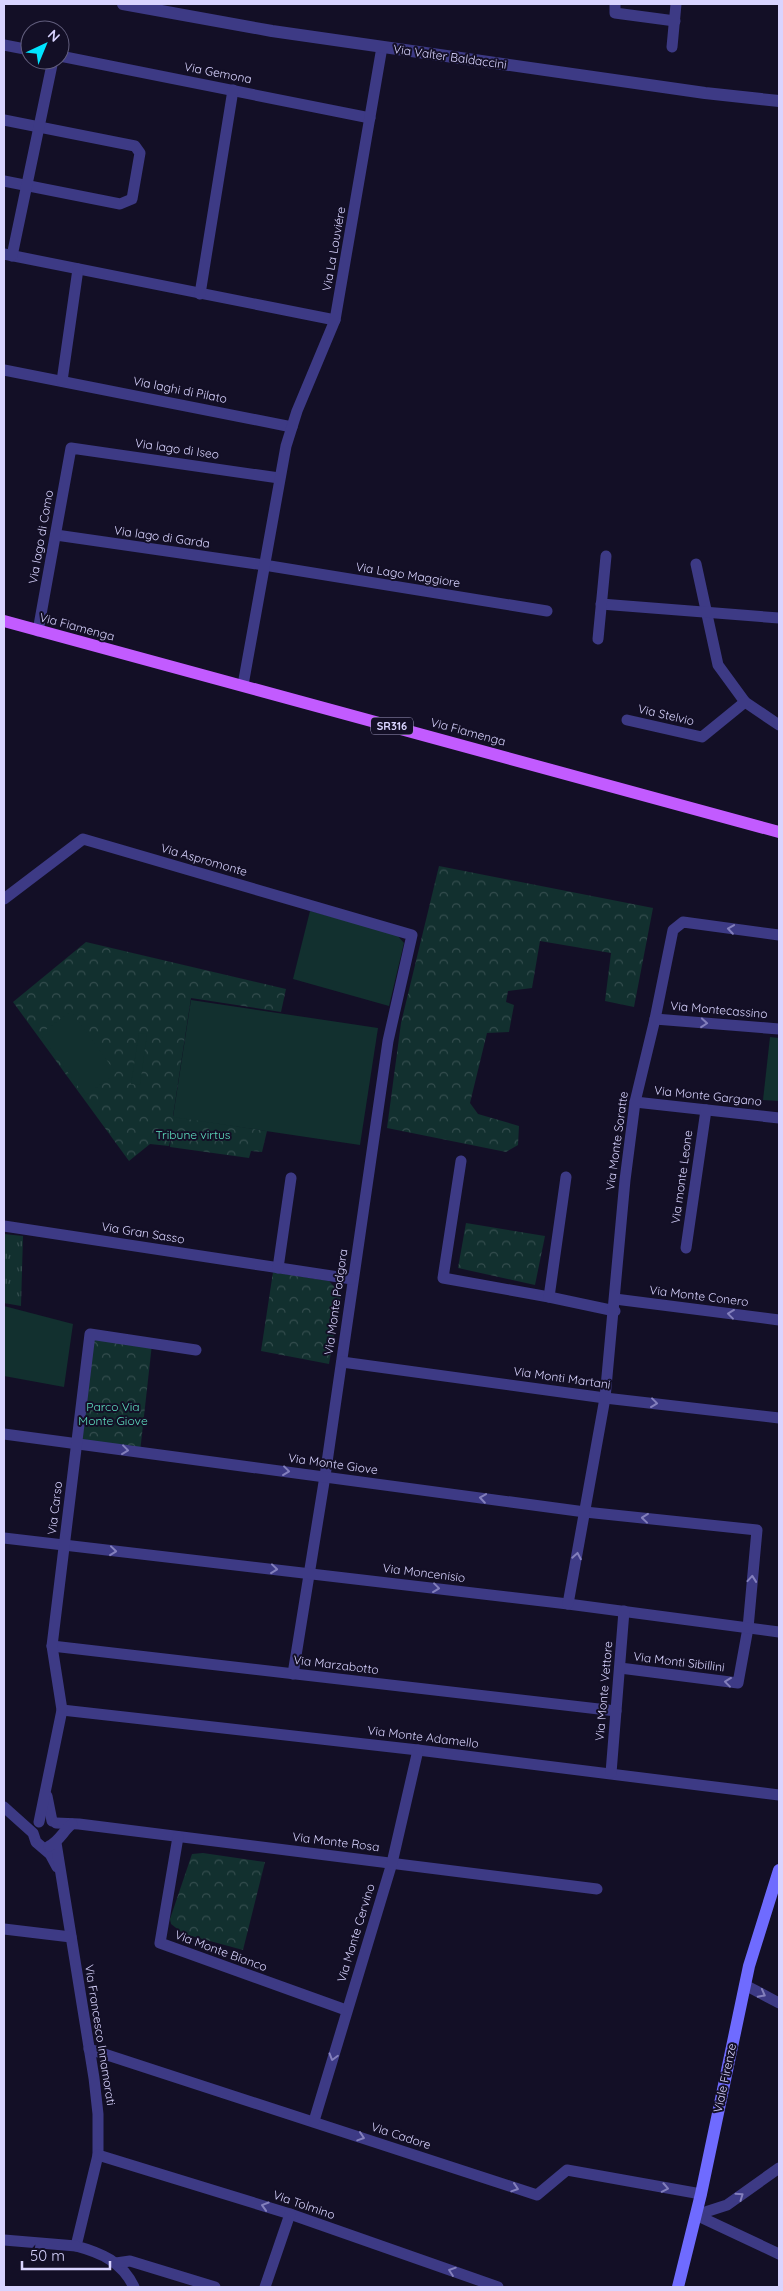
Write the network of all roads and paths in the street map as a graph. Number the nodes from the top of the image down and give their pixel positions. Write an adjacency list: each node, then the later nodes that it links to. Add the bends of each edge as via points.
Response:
1 (123, 4): 6 (street, Via Valter Baldaccini)
2 (615, 4): 4 (street, via 614,13)
3 (676, 4): 4 (street)
4 (675, 21): 7 (street)
5 (4, 45): 8 (street)
6 (382, 47): 12 (street, Via Valter Baldaccini); 13 (street, Via La Louviére)
7 (672, 47)
8 (20, 48)
9 (70, 58): 11 (street, Via Gemona)
10 (51, 70): 15 (street)
11 (232, 90): 13 (street, Via Gemona); 20 (street)
12 (779, 102)
13 (370, 118): 21 (street, Via La Louviére)
14 (4, 120): 15 (street)
15 (39, 127): 17 (street); 17 (street, via 135,146 140,153 132,198 120,204)
16 (4, 181): 17 (street)
17 (26, 186): 18 (street)
18 (8, 255): 19 (street)
19 (78, 270): 20 (street); 23 (street)
20 (200, 294): 21 (street)
21 (335, 320): 24 (street)
22 (4, 370): 23 (street, Via laghi di Pilato)
23 (62, 381): 24 (street, Via laghi di Pilato)
24 (292, 427): 26 (street)
25 (72, 448): 26 (street, Via lago di Iseo); 27 (street, Via lago di Como)
26 (279, 478): 30 (street)
27 (56, 535): 30 (street, Via lago di Garda); 36 (street, Via lago di Como)
28 (606, 556): 31 (street)
29 (696, 564): 33 (street)
30 (264, 565): 32 (street, Via Lago Maggiore); 38 (street)
31 (601, 604): 33 (street); 37 (street)
32 (547, 611)
33 (705, 613): 34 (street); 39 (street, via 718,665)
34 (779, 618)
35 (4, 621): 36 (main road, Via Fiamenga / SR316)
36 (38, 631): 38 (main road, Via Fiamenga / SR316)
37 (598, 639)
38 (243, 685): 42 (main road, Via Fiamenga / SR316)
39 (745, 702): 40 (street, Via Stelvio, via 702,738); 41 (street)
40 (627, 720)
41 (779, 725)
42 (779, 832)
43 (4, 899): 44 (street, Via Aspromonte, via 83,839)
44 (412, 935): 57 (street, Via Monte Podgora, via 388,1041)
45 (779, 936): 46 (street, Via Monte Soratte, one-way to 46, via 683,922 673,930)
46 (656, 1019): 47 (street, Via Montecassino, one-way to 47); 48 (street, Via Monte Soratte)
47 (779, 1029)
48 (635, 1102): 49 (street, Via Monte Gargano); 59 (street, Via Monte Soratte)
49 (706, 1110): 50 (street, Via Monte Gargano); 55 (street, Via monte Leone)
50 (779, 1118)
51 (461, 1161): 58 (street, via 443,1278)
52 (566, 1177): 58 (street)
53 (291, 1178): 56 (street)
54 (4, 1226): 56 (street, Via Gran Sasso)
55 (686, 1248)
56 (278, 1268): 57 (street, Via Gran Sasso)
57 (352, 1279): 63 (street, Via Monte Podgora)
58 (549, 1296): 60 (street)
59 (615, 1299): 60 (street, Via Monte Soratte); 61 (street, Via Monte Conero, one-way to 59)
60 (615, 1311): 64 (street, Via Monte Soratte)
61 (779, 1320)
62 (196, 1350): 67 (street, Via Carso, via 90,1334)
63 (342, 1362): 64 (street, Via Monti Martani); 68 (street, Via Monte Podgora)
64 (605, 1398): 65 (street, Via Monti Martani, one-way to 65); 69 (street)
65 (779, 1418)
66 (4, 1434): 67 (street, Via Monte Giove)
67 (77, 1444): 68 (street, Via Monte Giove, one-way to 68); 71 (street, Via Carso)
68 (326, 1476): 69 (street, Via Monte Giove, one-way to 68); 72 (street, Via Monte Podgora)
69 (585, 1512): 73 (street, one-way to 69); 75 (street, Via Monte Giove, one-way to 69, via 757,1530)
70 (4, 1538): 71 (street, Via Moncenisio)
71 (64, 1546): 72 (street, Via Moncenisio, one-way to 72); 77 (street, Via Carso)
72 (310, 1573): 73 (street, Via Moncenisio, one-way to 73); 79 (street, Via Monte Podgora)
73 (568, 1604): 74 (street, Via Moncenisio)
74 (624, 1612): 75 (street, Via Moncenisio); 78 (street, Via Monte Vettore)
75 (748, 1628): 76 (street, Via Moncenisio); 78 (street, Via Monti Sibillini, one-way to 78, via 738,1683)
76 (779, 1632)
77 (52, 1646): 79 (street, Via Marzabotto); 80 (street, Via Carso)
78 (620, 1668): 81 (street, Via Monte Vettore)
79 (293, 1674): 81 (street, Via Marzabotto)
80 (62, 1710): 82 (street, Via Monte Adamello); 84 (street, Via Carso)
81 (616, 1711): 83 (street, Via Monte Vettore)
82 (418, 1750): 83 (street, Via Monte Adamello); 94 (street, Via Monte Cervino)
83 (611, 1773): 85 (street, Via Monte Adamello)
84 (46, 1791): 87 (street, Via Carso); 88 (street, Via Carso)
85 (779, 1795)
86 (4, 1807): 90 (street, Via Francesco Innamorati)
87 (39, 1822): 88 (street); 90 (street)
88 (54, 1822): 89 (street, Via Monte Rosa); 92 (street, Via Francesco Innamorati)
89 (72, 1824): 91 (street, Via Monte Rosa); 92 (street)
90 (33, 1833): 93 (street, Via Francesco Innamorati, via 36,1842)
91 (178, 1837): 94 (street, Via Monte Rosa); 102 (street, Via Monte Bianco, via 160,1943)
92 (58, 1839): 93 (street); 96 (street, Via Francesco Innamorati)
93 (43, 1846): 96 (street, Via Francesco Innamorati)
94 (392, 1863): 97 (street, Via Monte Rosa); 102 (street, Via Monte Cervino)
95 (779, 1870): 100 (main road, Viale Firenze)
96 (60, 1873): 99 (street, Via Francesco Innamorati)
97 (597, 1889)
98 (4, 1929): 99 (street)
99 (71, 1937): 103 (street, Via Francesco Innamorati)
100 (745, 1984): 101 (street, one-way to 101); 107 (main road, Viale Firenze)
101 (779, 2003)
102 (346, 2010): 104 (street, Via Monte Cervino, one-way to 104)
103 (90, 2049): 104 (street, Via Cadore); 105 (street, Via Francesco Innamorati, via 98,2114)
104 (314, 2121): 107 (street, Via Cadore, one-way to 107, via 537,2195 567,2170)
105 (98, 2155): 108 (street, Via Tolmino, one-way to 105); 111 (street, Via Francesco Innamorati)
106 (779, 2168): 109 (street, one-way to 106, via 727,2205)
107 (701, 2194): 109 (main road, Viale Firenze)
108 (290, 2214): 116 (street); 117 (street, Via Tolmino, one-way to 108)
109 (696, 2215): 112 (street); 118 (main road, Viale Firenze)
110 (4, 2240): 111 (street)
111 (76, 2246): 113 (street, via 98,2252)
112 (779, 2254)
113 (116, 2263): 114 (street); 115 (street, via 130,2261)
114 (134, 2287)
115 (215, 2287)
116 (265, 2287)
117 (498, 2287)
118 (678, 2287)

